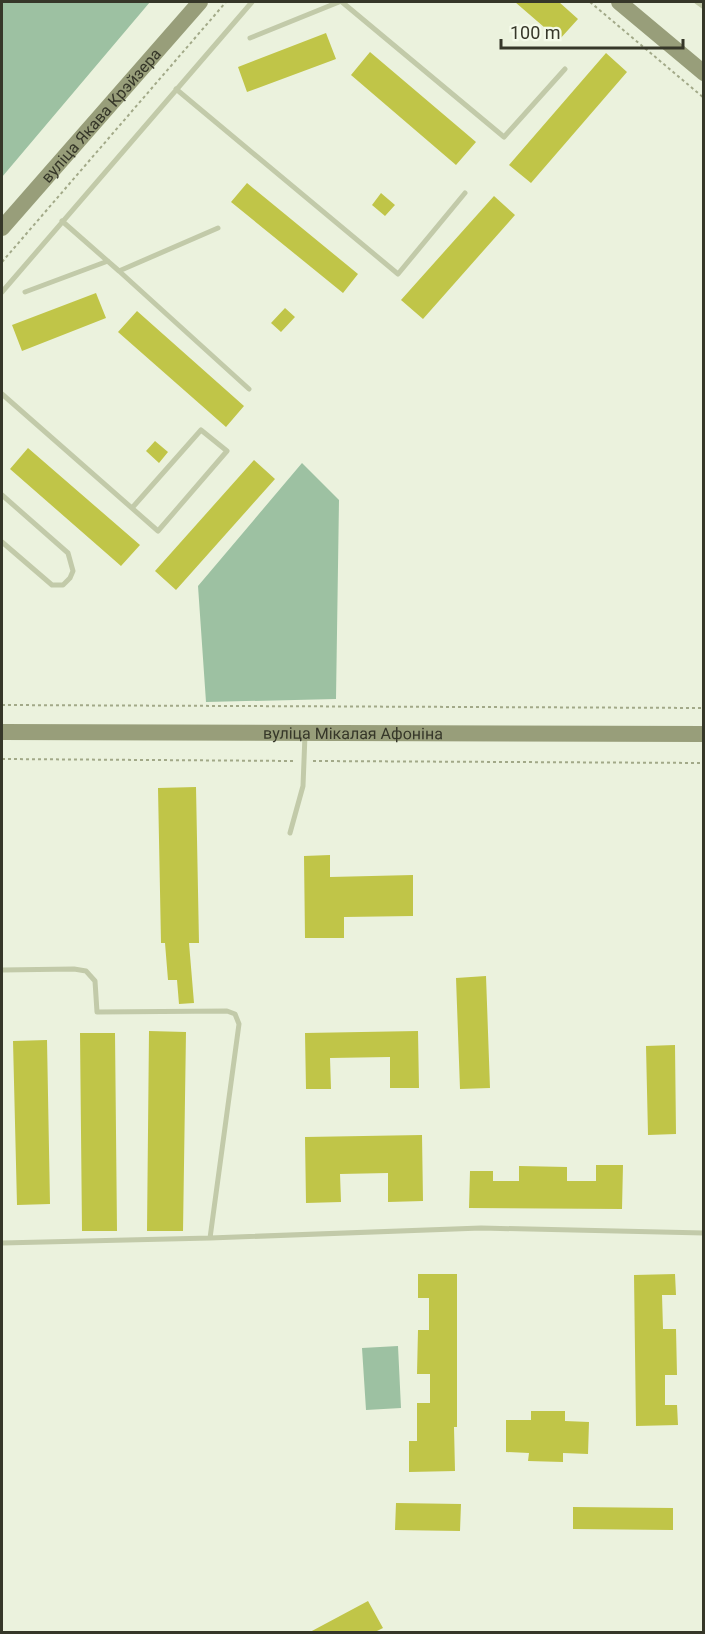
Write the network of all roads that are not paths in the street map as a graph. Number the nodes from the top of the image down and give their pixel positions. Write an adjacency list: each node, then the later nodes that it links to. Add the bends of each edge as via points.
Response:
1 (200, 2): 13 (street, вуліца Якава Крэйзера)
2 (252, 2): 10 (lane)
3 (340, 2): 7 (lane); 8 (lane, via 504,137)
4 (620, 2): 9 (street)
5 (697, 2): 6 (lane)
6 (704, 7)
7 (250, 38)
8 (565, 69)
9 (704, 73)
10 (176, 89): 11 (lane, via 398,274); 12 (lane)
11 (465, 193)
12 (62, 221): 15 (lane); 17 (lane)
13 (2, 228)
14 (218, 228): 16 (lane)
15 (108, 261): 16 (lane); 18 (lane)
16 (119, 270): 19 (lane)
17 (2, 292)
18 (25, 292)
19 (249, 388)
20 (2, 394): 21 (lane)
21 (9, 400): 22 (lane); 24 (lane)
22 (2, 402)
23 (3, 499): 25 (lane, via 68,553 73,571 70,578 63,585 52,585)
24 (132, 508): 24 (lane, via 158,531 227,451 201,430)
25 (2, 542)
26 (2, 732): 27 (street, вуліца Мікалая Афоніна)
27 (305, 732): 28 (street, вуліца Мікалая Афоніна); 29 (lane, via 303,786)
28 (704, 734)
29 (290, 833)
30 (2, 970): 32 (lane, via 86,971 95,981 97,1012 235,1014 239,1024)
31 (704, 1233): 32 (lane, via 481,1228)
32 (210, 1238): 33 (lane)
33 (2, 1243)

